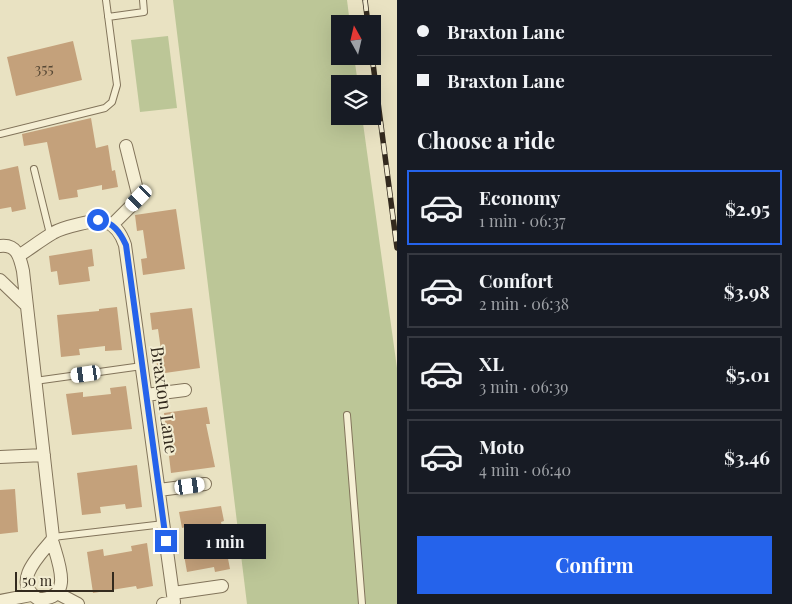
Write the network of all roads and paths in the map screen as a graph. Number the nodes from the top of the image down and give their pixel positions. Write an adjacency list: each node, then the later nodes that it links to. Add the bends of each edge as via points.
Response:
1 (106, 0): 3 (lane)
2 (143, 0): 3 (lane, via 144,12)
3 (108, 16): 4 (lane, via 118,85 112,102 105,108)
4 (0, 134)
5 (126, 146): 7 (street, via 139,198)
6 (34, 169): 8 (lane)
7 (112, 225): 8 (street, via 98,220); 13 (street, Braxton Lane, via 126,245)
8 (50, 234): 10 (street)
9 (0, 246): 10 (street, via 14,249)
10 (20, 255): 12 (street)
11 (0, 280): 12 (street)
12 (26, 305): 14 (street)
13 (142, 366): 14 (lane); 16 (street, Braxton Lane)
14 (35, 381): 18 (street)
15 (185, 390): 16 (street)
16 (146, 395): 21 (street, Braxton Lane)
17 (347, 415): 30 (lane)
18 (44, 455): 19 (street); 23 (street)
19 (0, 457)
20 (205, 484): 21 (street)
21 (159, 490): 22 (street, Braxton Lane)
22 (164, 524): 23 (lane); 28 (street, Braxton Lane)
23 (53, 538): 25 (street, via 61,580); 26 (street, via 28,572 26,580)
24 (222, 586): 28 (street)
25 (58, 592): 26 (street, via 45,599); 29 (street)
26 (31, 595): 27 (street)
27 (0, 601)
28 (171, 601)
29 (78, 604)
30 (362, 604)

